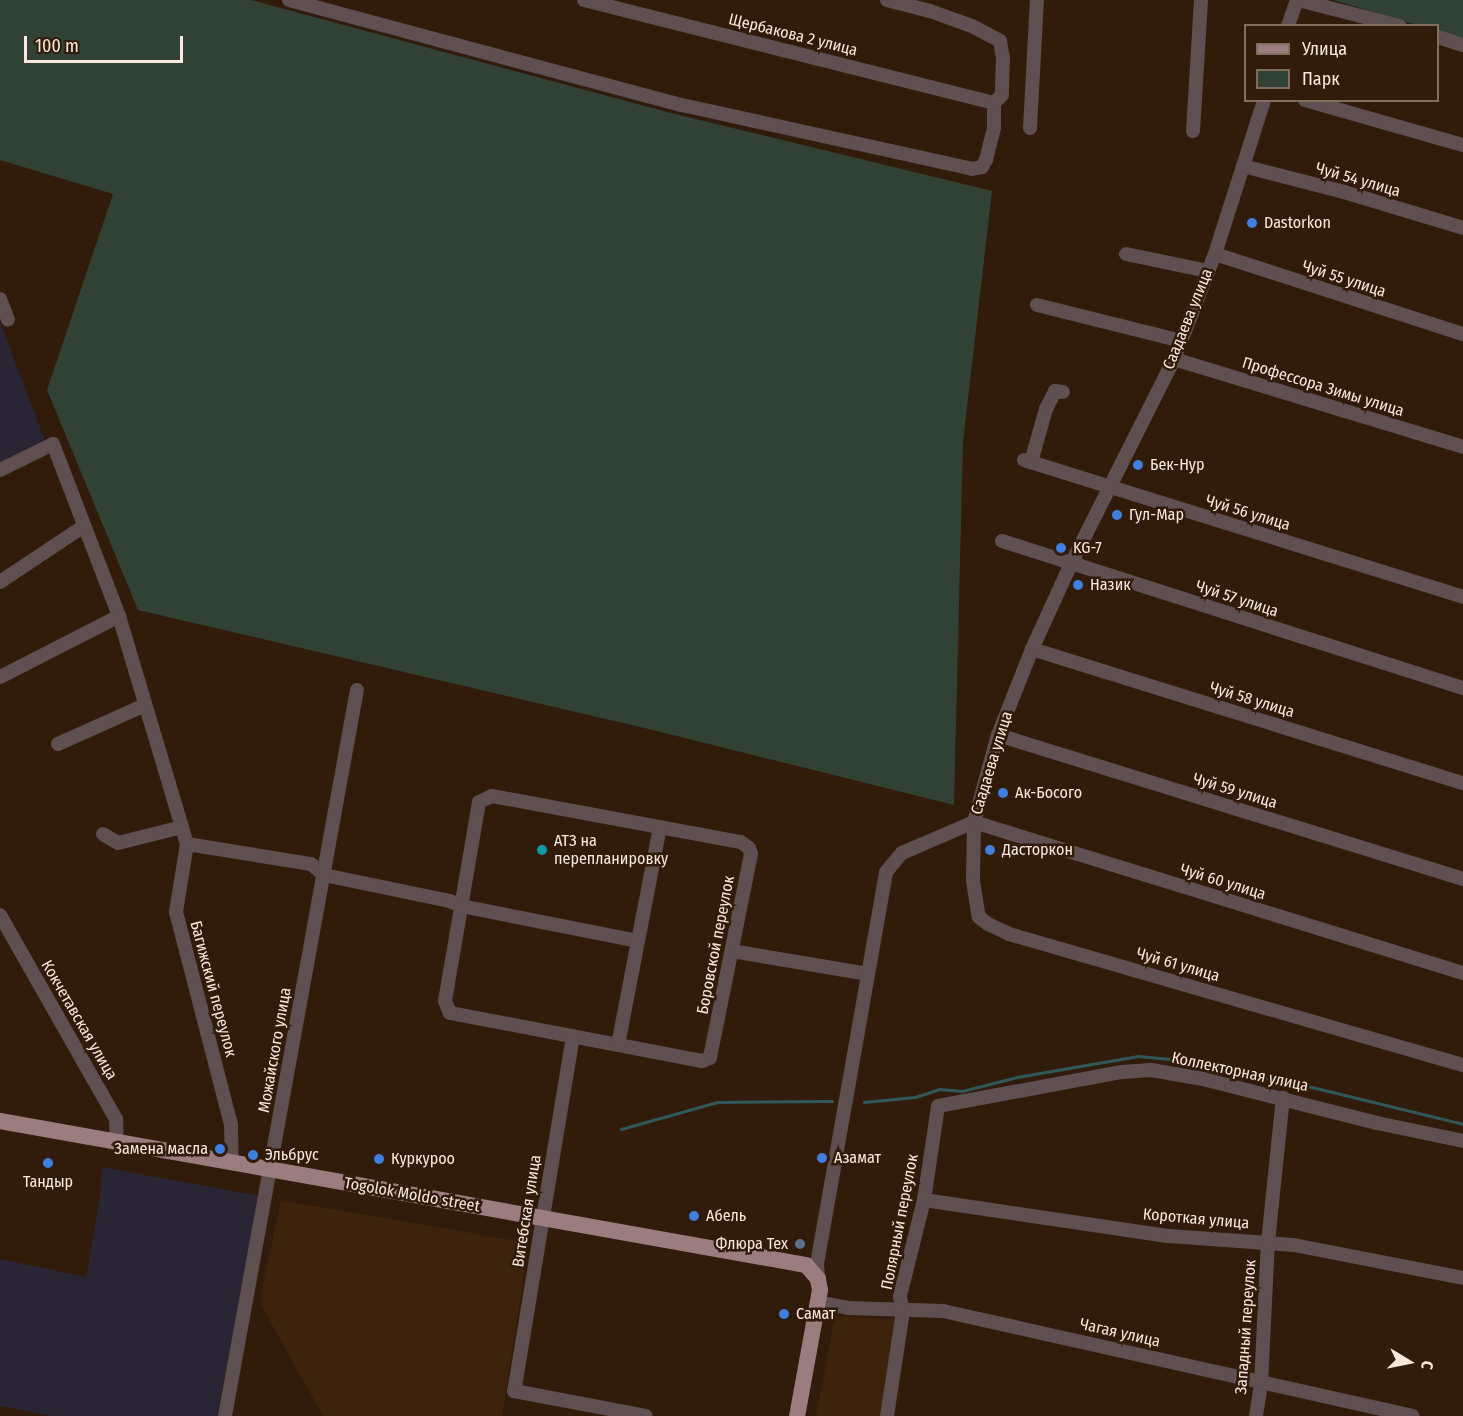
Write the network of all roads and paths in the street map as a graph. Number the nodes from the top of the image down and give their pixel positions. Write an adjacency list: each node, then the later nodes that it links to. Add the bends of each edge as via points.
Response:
1 (290, 0): 13 (street, via 682,105 972,170 982,168 986,160 994,127)
2 (584, 0): 13 (street, Щербакова 2 улица)
3 (887, 0): 13 (street, via 930,10 999,41 1003,58 1002,95)
4 (1037, 0): 14 (street)
5 (1201, 0): 15 (street)
6 (1298, 0): 7 (street); 8 (street)
7 (1289, 24)
8 (1392, 24)
9 (1439, 38): 10 (street)
10 (1463, 45)
11 (1263, 102): 17 (street, Саадаева улица)
12 (1312, 102): 16 (street)
13 (994, 103)
14 (1030, 128)
15 (1193, 131)
16 (1463, 145)
17 (1243, 166): 18 (street, Чуй 54 улица); 20 (street, Саадаева улица)
18 (1463, 228)
19 (1126, 254): 21 (street)
20 (1215, 254): 21 (street, Саадаева улица); 25 (street, Чуй 55 улица)
21 (1208, 272): 26 (street, Саадаева улица)
22 (0, 299): 24 (street)
23 (1037, 305): 26 (street)
24 (8, 320)
25 (1463, 334)
26 (1181, 341): 27 (street, Саадаева улица)
27 (1174, 359): 29 (street, Профессора Зимы улица); 31 (street, Саадаева улица)
28 (1063, 392): 31 (street, Чуй 56 улица, via 1055,391 1028,461)
29 (1463, 447)
30 (0, 470): 32 (street, Багижский переулок, via 53,444)
31 (1109, 487): 34 (street, Саадаева улица); 36 (street, Чуй 56 улица)
32 (84, 526): 35 (street); 37 (street, Багижский переулок)
33 (1002, 541): 34 (street, Чуй 57 улица)
34 (1071, 564): 38 (street, Саадаева улица); 40 (street, Чуй 57 улица)
35 (0, 582)
36 (1463, 597)
37 (119, 616): 39 (street); 42 (street, Багижский переулок)
38 (1032, 649): 43 (street, Саадаева улица); 45 (street, Чуй 58 улица)
39 (0, 677)
40 (1463, 688)
41 (357, 690): 51 (street, Можайского улица)
42 (146, 705): 44 (street); 47 (street, Багижский переулок)
43 (998, 735): 46 (street, Саадаева улица); 52 (street, Чуй 59 улица)
44 (58, 744)
45 (1463, 783)
46 (974, 822): 57 (street, Чуй 60 улица); 58 (street, Саадаева улица, via 902,853 886,872); 61 (street, Чуй 61 улица, via 973,882 979,917 988,924 1009,934)
47 (182, 826): 49 (street, via 118,843); 50 (street, Багижский переулок)
48 (660, 827): 53 (street, Боровской переулок, via 487,796 479,802); 55 (street); 56 (street, Боровской переулок, via 741,842 750,848)
49 (103, 834)
50 (187, 844): 51 (street, via 311,864); 67 (street, Багижский переулок, via 176,912 231,1124)
51 (324, 875): 53 (street); 68 (street, Можайского улица)
52 (1463, 879)
53 (461, 906): 55 (street); 59 (street, Боровской переулок, via 445,1001 450,1013)
54 (0, 915): 66 (street, Кокчетавская улица, via 116,1119)
55 (638, 940): 60 (street)
56 (732, 951): 58 (street); 60 (street, Боровской переулок, via 710,1058 702,1061)
57 (1463, 973)
58 (868, 974): 73 (street, Саадаева улица, via 817,1264)
59 (573, 1036): 60 (street, Боровской переулок); 70 (street, Витебская улица)
60 (618, 1045)
61 (1463, 1065)
62 (1283, 1098): 63 (street, Коллекторная улица, via 1151,1070); 65 (street, Коллекторная улица); 71 (street, Западный переулок)
63 (938, 1106): 69 (street, Полярный переулок)
64 (0, 1121): 66 (main road, Togolok Moldo street)
65 (1463, 1141)
66 (117, 1144): 67 (main road, Togolok Moldo street)
67 (232, 1163): 68 (main road, Togolok Moldo street)
68 (270, 1170): 70 (main road, Togolok Moldo street); 77 (street, Можайского улица)
69 (924, 1200): 71 (street, Короткая улица, via 1169,1236); 75 (street, Полярный переулок, via 900,1296)
70 (543, 1218): 73 (main road, Togolok Moldo street, via 806,1265); 78 (street, Витебская улица, via 514,1391)
71 (1268, 1242): 72 (street, Короткая улица); 76 (street, Западный переулок)
72 (1463, 1278)
73 (818, 1279): 74 (main road, Саадаева улица)
74 (818, 1302): 75 (street, Чагая улица); 79 (main road, Саадаева улица)
75 (903, 1312): 76 (street, Чагая улица, via 943,1311); 80 (street, Полярный переулок)
76 (1261, 1384): 81 (street, Западный переулок); 82 (street, Чагая улица)
77 (225, 1416)
78 (646, 1416)
79 (798, 1416)
80 (887, 1416)
81 (1256, 1416)
82 (1412, 1416)

